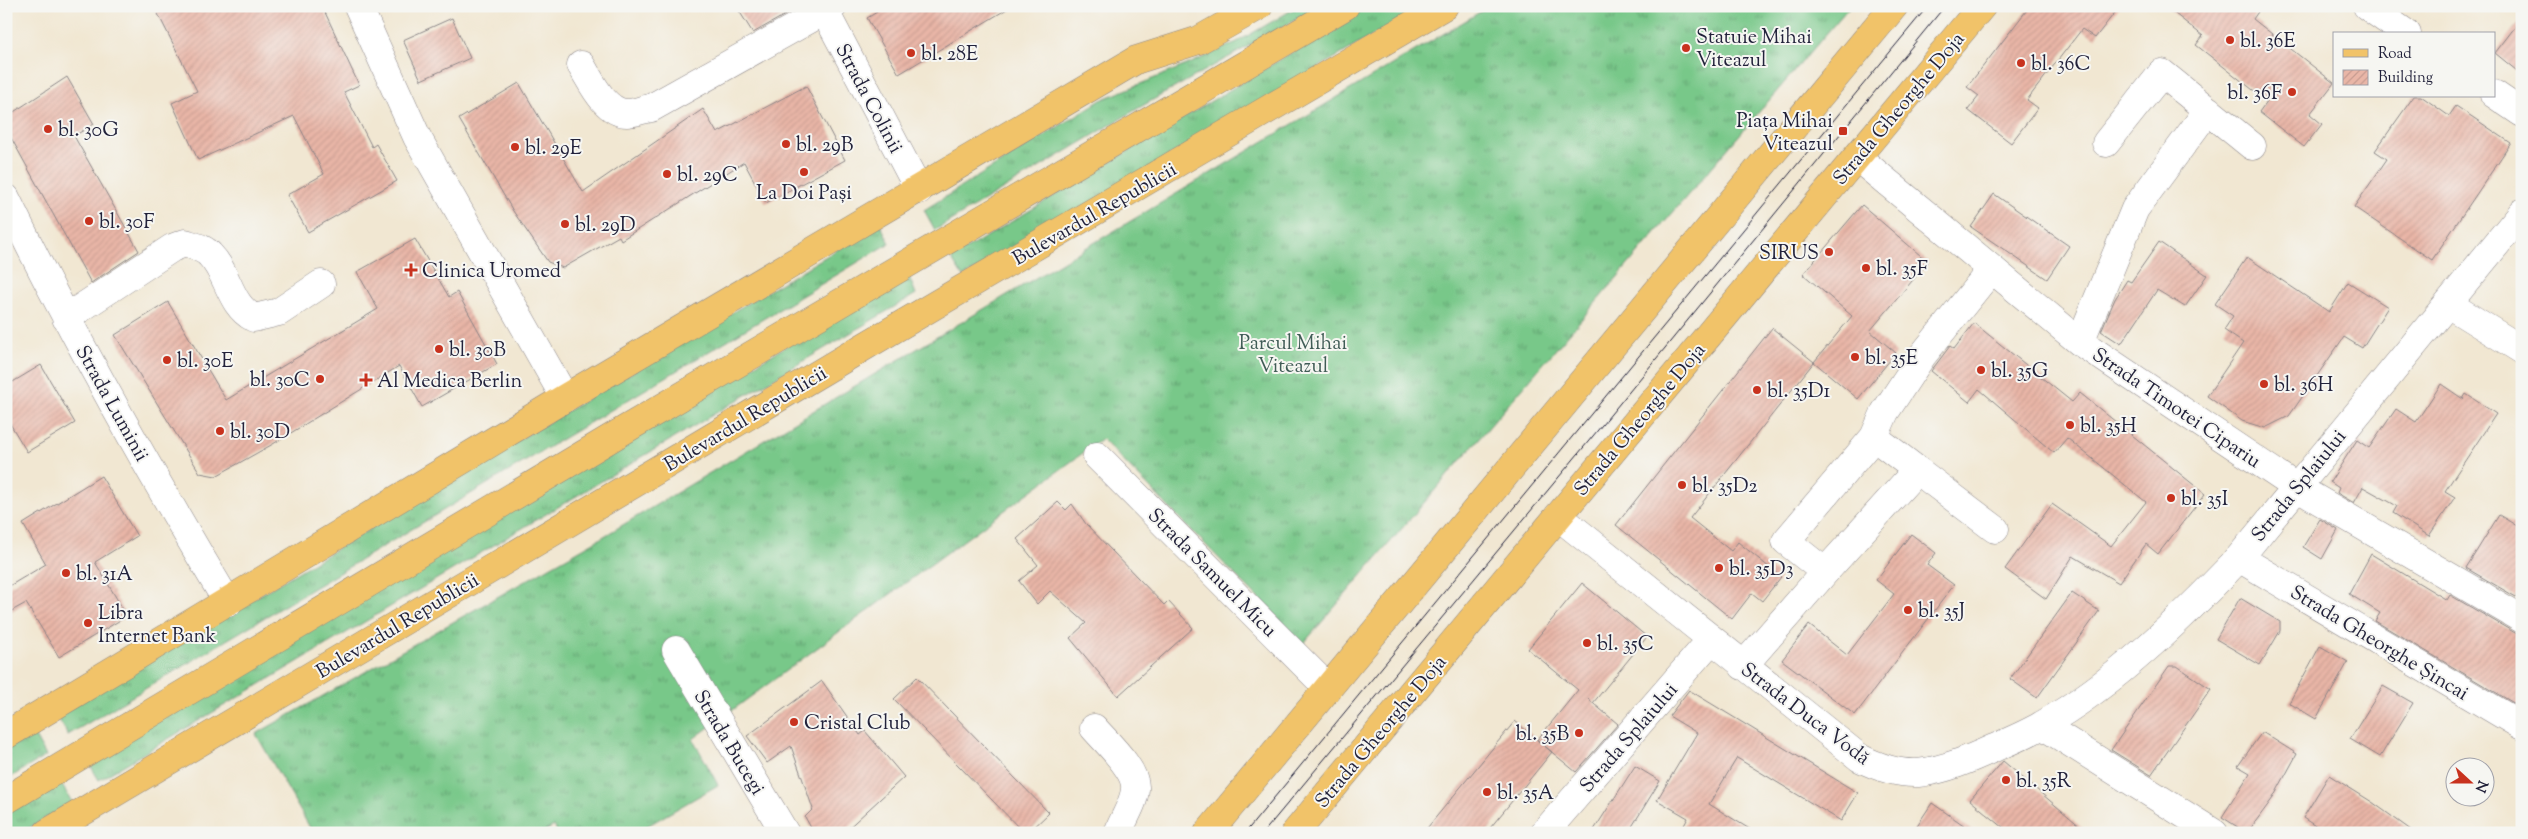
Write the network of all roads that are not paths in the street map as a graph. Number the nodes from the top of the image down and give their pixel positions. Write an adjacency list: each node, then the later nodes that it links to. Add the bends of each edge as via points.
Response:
1 (358, 6): 27 (street, via 417,137)
2 (1345, 6): 46 (main road, via 626,429)
3 (1444, 6): 48 (main road, Bulevardul Republicii, via 858,350)
4 (1894, 6): 41 (main road)
5 (1982, 6): 16 (main road, Strada Gheorghe Doja)
6 (2367, 6): 9 (street)
7 (826, 8): 10 (street, via 651,108 626,113 610,107); 17 (street, Strada Colinii)
8 (1242, 10): 17 (main road, via 1199,40 1136,60)
9 (2403, 32)
10 (581, 65)
11 (2496, 95): 13 (street)
12 (2208, 110): 14 (street, via 2162,73); 15 (street); 25 (street, via 2135,209)
13 (2522, 113)
14 (2106, 143)
15 (2252, 146)
16 (1858, 158): 21 (street, Strada Timotei Cipariu); 32 (main road, Strada Gheorghe Doja)
17 (919, 190): 27 (main road)
18 (6, 198): 20 (street, Strada Luminii)
19 (2522, 213): 23 (street, Strada Splaiului)
20 (12, 226): 24 (street, Strada Luminii)
21 (1991, 270): 25 (street, Strada Timotei Cipariu); 28 (street, via 1922,356 1885,412)
22 (321, 284): 24 (street, via 279,312 254,318 242,312 209,253 185,243 172,248)
23 (2448, 304): 26 (street); 31 (street, Strada Splaiului)
24 (66, 318): 36 (street, Strada Luminii)
25 (2080, 342): 31 (street, Strada Timotei Cipariu)
26 (2522, 350)
27 (565, 398): 36 (main road)
28 (1874, 437): 30 (street); 35 (street, via 1786,541)
29 (1097, 456): 41 (street, Strada Samuel Micu)
30 (1917, 470): 33 (street); 35 (street)
31 (2296, 487): 34 (street, Strada Splaiului); 37 (street, Strada Timotei Cipariu)
32 (1558, 516): 38 (street, Strada Duca Vodă); 52 (main road, Strada Gheorghe Doja)
33 (1995, 529)
34 (2239, 558): 42 (street, Strada Splaiului, via 2186,611 2116,673); 43 (street, Strada Gheorghe Șincai)
35 (1825, 572): 40 (street)
36 (228, 603): 45 (main road)
37 (2522, 619)
38 (1711, 640): 40 (street, Strada Duca Vodă); 47 (street, Strada Splaiului)
39 (676, 650): 49 (street, Strada Bucegi)
40 (1743, 666): 42 (street, Strada Duca Vodă, via 1860,758 1894,771 1917,773 1938,770 1966,761)
41 (1328, 688): 51 (main road)
42 (2042, 725): 53 (street)
43 (2522, 726)
44 (1094, 728): 50 (street, via 1129,769 1136,787)
45 (6, 735)
46 (6, 800)
47 (1547, 832)
48 (48, 833)
49 (784, 833)
50 (1118, 833)
51 (1208, 833)
52 (1295, 833)
53 (2214, 833)

